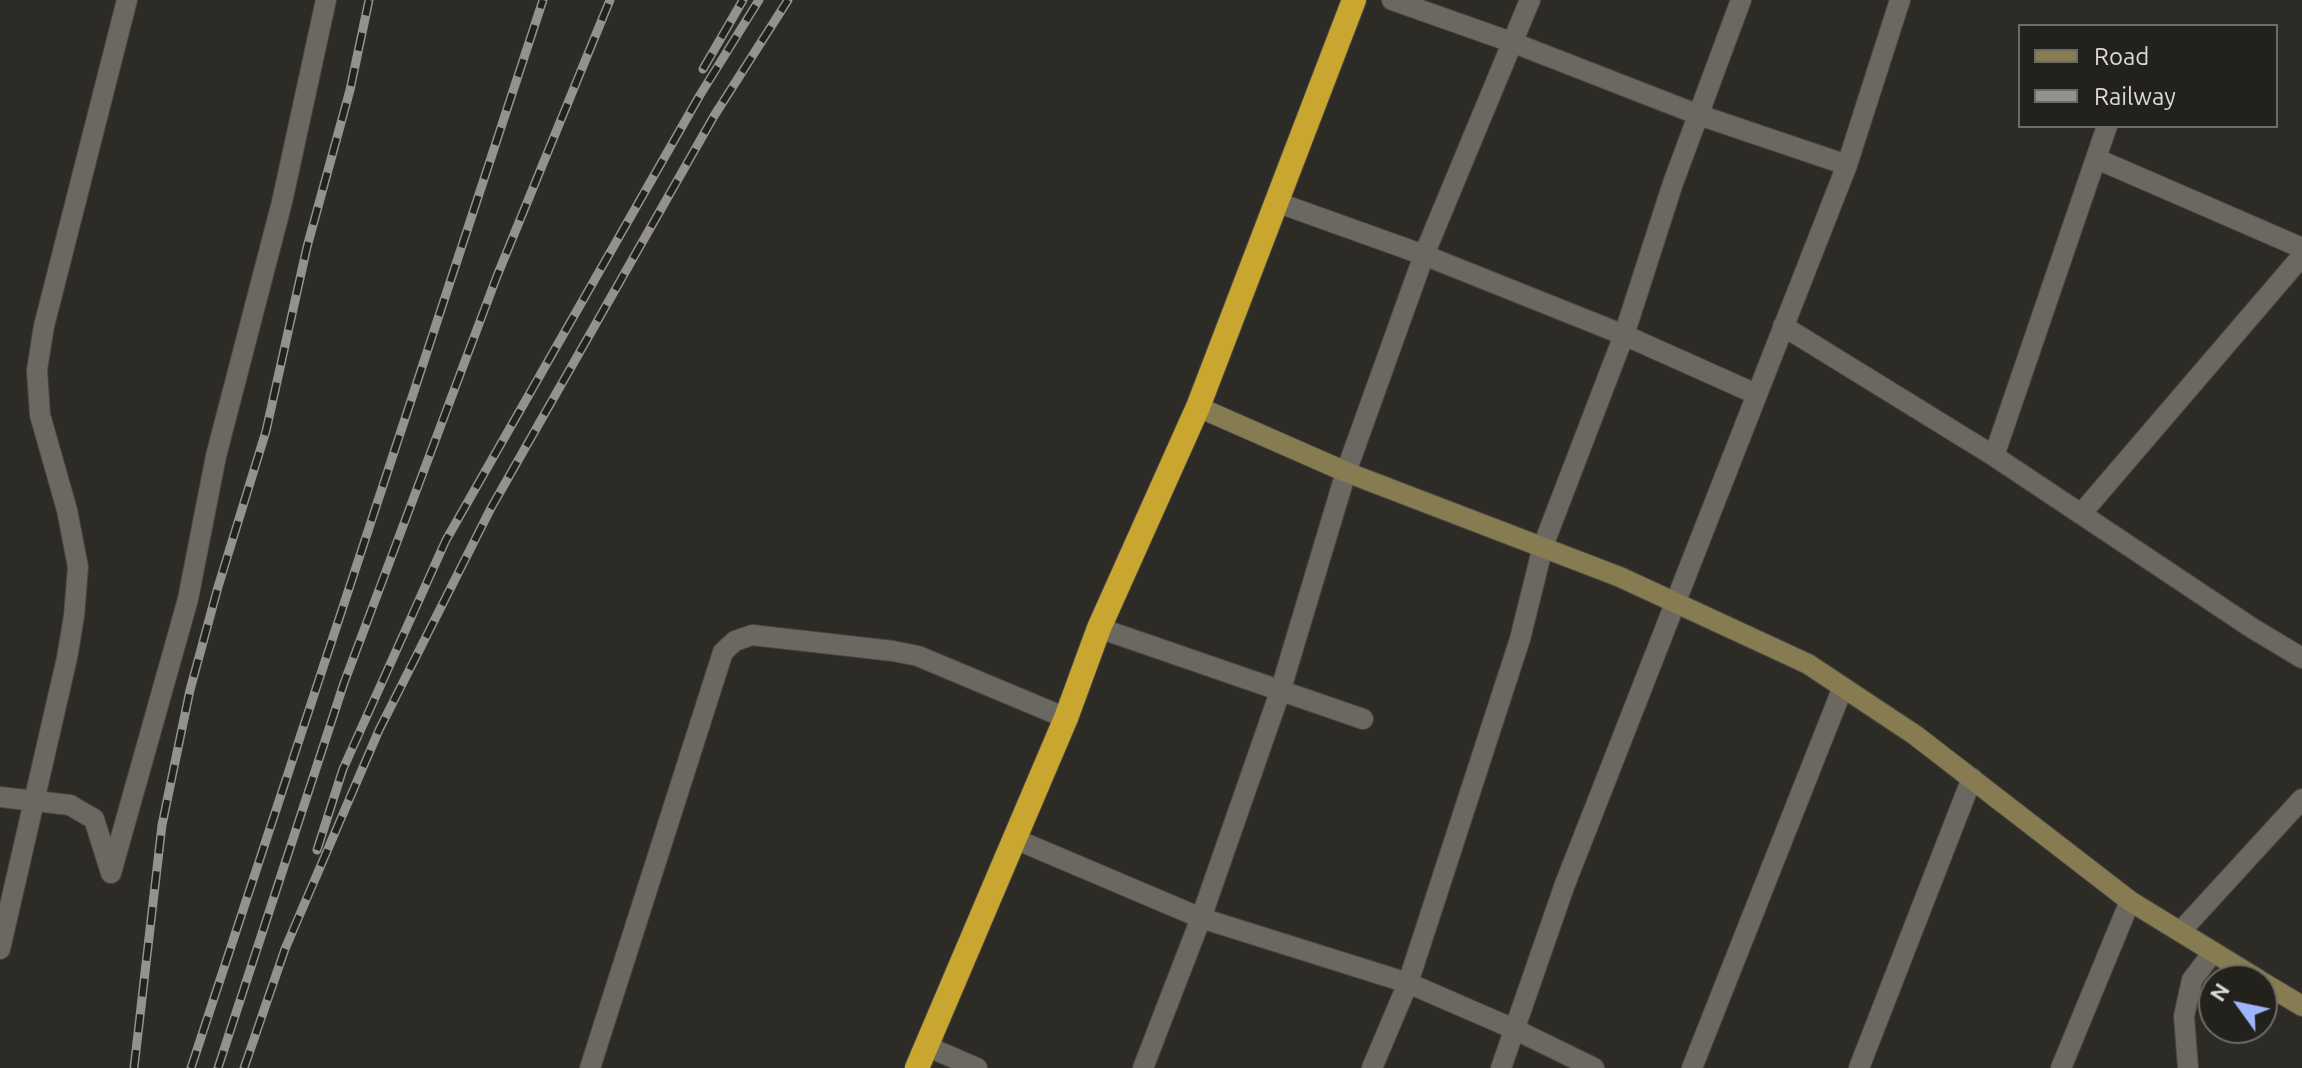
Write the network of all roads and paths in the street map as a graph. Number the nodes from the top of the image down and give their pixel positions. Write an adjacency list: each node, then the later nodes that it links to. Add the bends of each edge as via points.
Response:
1 (127, 0): 35 (street, via 37,370 40,415 78,567 67,658)
2 (326, 0): 35 (street, via 282,202 216,456 188,599 111,873 94,819 70,805)
3 (1354, 0): 13 (highway)
4 (1392, 0): 8 (street)
5 (1530, 0): 8 (street)
6 (1741, 0): 9 (street)
7 (1900, 0): 12 (street)
8 (1514, 43): 9 (street); 15 (street)
9 (1699, 115): 12 (street); 18 (street)
10 (2106, 128): 11 (street)
11 (2097, 159): 14 (street); 21 (street)
12 (1847, 165): 17 (street)
13 (1276, 202): 15 (street); 20 (highway)
14 (2302, 248)
15 (1424, 255): 18 (street); 22 (street)
16 (2302, 256): 23 (street)
17 (1783, 326): 19 (street); 21 (street)
18 (1624, 335): 19 (street); 24 (street)
19 (1756, 394): 25 (street)
20 (1198, 407): 22 (street); 26 (highway)
21 (1994, 456): 23 (street)
22 (1346, 472): 24 (street); 29 (street)
23 (2081, 514): 27 (street)
24 (1543, 546): 25 (street); 43 (street, via 1520,639)
25 (1676, 601): 28 (street, via 1808,664); 46 (street)
26 (1099, 628): 29 (street); 30 (highway)
27 (2302, 658)
28 (1843, 687): 32 (street); 54 (street)
29 (1280, 692): 31 (street); 38 (street)
30 (1066, 718): 36 (highway); 48 (street, via 918,656 752,635 735,641 723,652)
31 (1363, 719)
32 (1972, 778): 37 (street); 55 (street)
33 (0, 797): 35 (street)
34 (2302, 799): 39 (street)
35 (33, 801): 40 (street)
36 (1015, 839): 38 (street); 47 (highway)
37 (2130, 901): 39 (street); 56 (street)
38 (1201, 918): 43 (street); 50 (street)
39 (2181, 931): 41 (street)
40 (0, 949)
41 (2213, 952): 42 (street); 57 (street, via 2192,980 2184,1016)
42 (2232, 964)
43 (1408, 983): 46 (street); 51 (street)
44 (2278, 992): 45 (street)
45 (2302, 1006)
46 (1514, 1029): 52 (street); 53 (street)
47 (922, 1057): 49 (street)
48 (590, 1068)
49 (977, 1068)
50 (1143, 1068)
51 (1372, 1068)
52 (1501, 1068)
53 (1594, 1068)
54 (1692, 1068)
55 (1859, 1068)
56 (2061, 1068)
57 (2188, 1068)

